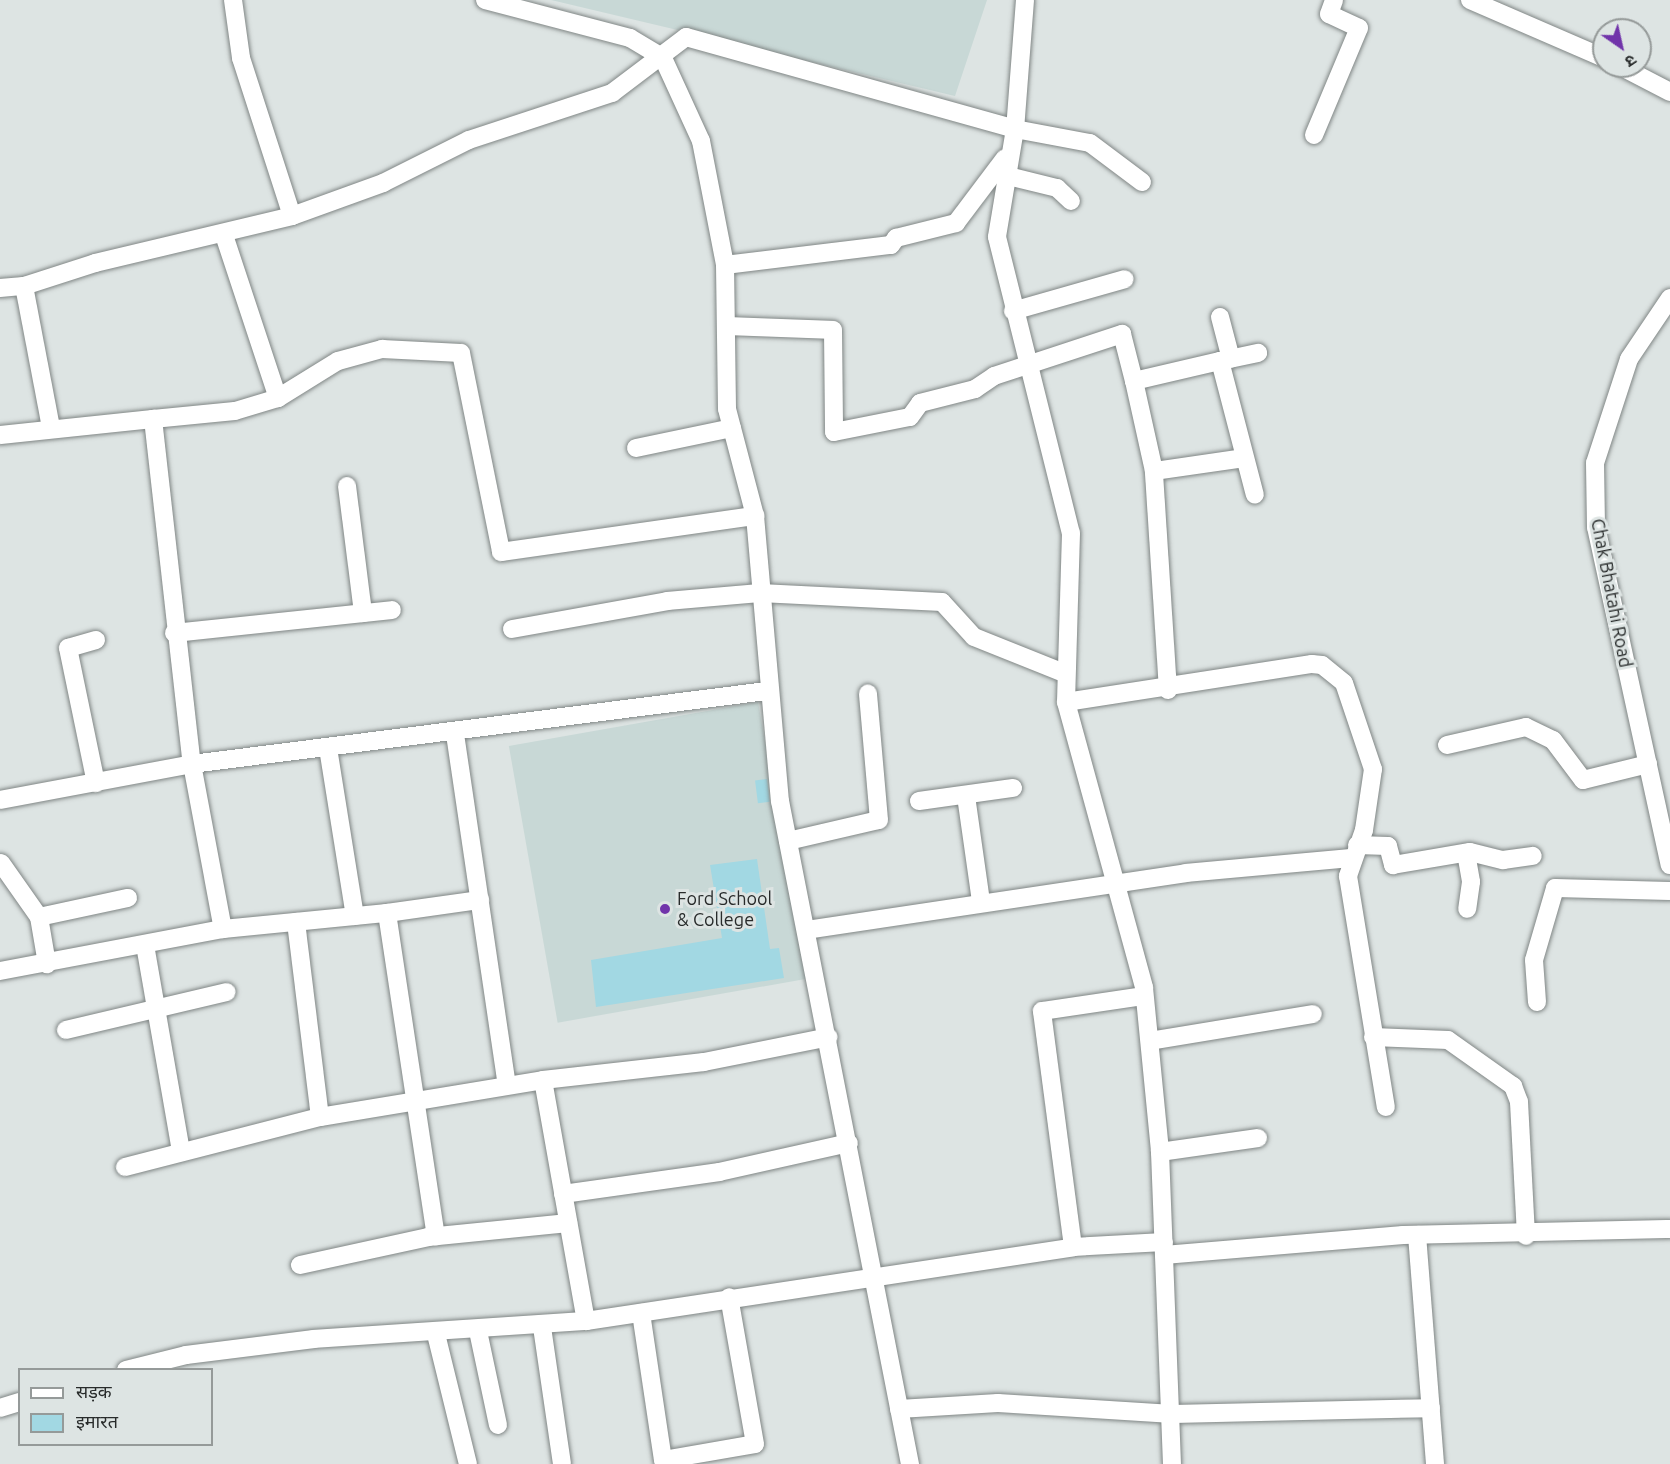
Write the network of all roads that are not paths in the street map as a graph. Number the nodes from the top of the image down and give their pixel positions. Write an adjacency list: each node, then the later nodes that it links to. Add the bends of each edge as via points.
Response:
1 (232, 0): 16 (street, via 241,58)
2 (485, 0): 7 (street, via 630,38)
3 (1025, 0): 10 (street)
4 (1334, 0): 11 (street, via 1329,14 1359,28)
5 (1470, 0): 6 (street)
6 (1592, 53)
7 (663, 58): 10 (street, via 686,37); 16 (street, via 612,93 469,140 383,183); 18 (street, via 701,141)
8 (1643, 78): 9 (street)
9 (1670, 92)
10 (1015, 129): 12 (street); 14 (street, via 1090,143)
11 (1314, 135)
12 (1009, 153): 13 (street); 18 (street, via 956,223 896,238 891,245)
13 (1004, 175): 15 (street, via 1057,189); 23 (street, via 997,237)
14 (1142, 182)
15 (1071, 201)
16 (292, 216): 17 (street)
17 (224, 235): 20 (street, via 95,262); 30 (street)
18 (725, 265): 25 (street)
19 (1125, 279): 23 (street)
20 (24, 286): 21 (street); 32 (street)
21 (0, 288)
22 (1670, 298): 56 (street, Chak Bhatahi Road, via 1629,359 1594,463 1596,527)
23 (1012, 311): 28 (street)
24 (1220, 318): 27 (street)
25 (729, 326): 28 (street, via 834,330 834,432 910,417 920,403 975,389); 33 (street, via 727,409)
26 (1258, 353): 27 (street)
27 (1225, 360): 29 (street); 36 (street)
28 (1029, 364): 29 (street, via 1122,334); 47 (street, via 1071,533)
29 (1134, 381): 37 (street)
30 (278, 398): 31 (street, via 236,411); 40 (street, via 338,361 382,349 461,353 501,552)
31 (153, 419): 32 (street); 45 (street)
32 (51, 428): 34 (street)
33 (732, 428): 35 (street); 40 (street)
34 (0, 435)
35 (636, 448)
36 (1244, 458): 37 (street); 39 (street)
37 (1154, 471): 48 (street)
38 (347, 486): 43 (street)
39 (1255, 495)
40 (755, 516): 41 (street)
41 (760, 593): 44 (street, via 667,601); 47 (street, via 942,602 974,637); 49 (street)
42 (393, 610): 43 (street)
43 (363, 613): 45 (street)
44 (512, 629)
45 (174, 633): 55 (street)
46 (96, 640): 57 (street, via 68,648)
47 (1064, 673): 51 (street)
48 (1168, 690): 51 (street); 63 (street, via 1311,664 1333,671 1344,683 1373,769)
49 (767, 691): 52 (street); 62 (street)
50 (868, 693): 62 (street, via 879,820)
51 (1066, 702): 68 (street, via 1082,775)
52 (455, 734): 54 (street); 71 (street)
53 (1447, 745): 56 (street, via 1526,726 1553,740 1583,780)
54 (328, 748): 55 (street); 75 (street)
55 (192, 764): 57 (street); 78 (street)
56 (1648, 764): 67 (street, Chak Bhatahi Road)
57 (96, 783): 60 (street)
58 (1013, 788): 59 (street)
59 (966, 796): 61 (street); 72 (street)
60 (0, 800)
61 (919, 801)
62 (788, 841): 79 (street)
63 (1354, 852): 64 (street, via 1388,846 1393,865); 68 (street); 90 (street, via 1350,895)
64 (1466, 853): 65 (street, via 1503,860); 73 (street, via 1471,882)
65 (1533, 856)
66 (0, 859): 76 (street)
67 (1670, 865)
68 (1118, 884): 72 (street); 84 (street)
69 (1670, 891): 85 (street, via 1555,888 1534,960)
70 (128, 898): 76 (street)
71 (480, 900): 74 (street); 93 (street)
72 (981, 901): 79 (street)
73 (1467, 909)
74 (387, 913): 75 (street); 94 (street)
75 (355, 916): 77 (street)
76 (39, 917): 81 (street)
77 (296, 922): 78 (street); 96 (street)
78 (223, 929): 80 (street)
79 (806, 930): 89 (street)
80 (145, 945): 81 (street); 86 (street)
81 (47, 964): 82 (street)
82 (0, 971)
83 (227, 992): 86 (street)
84 (1144, 996): 91 (street); 108 (street, via 1042,1011)
85 (1537, 1002)
86 (155, 1008): 88 (street); 99 (street)
87 (1313, 1014): 91 (street)
88 (66, 1030)
89 (829, 1037): 92 (street, via 704,1062); 98 (street)
90 (1373, 1037): 95 (street); 107 (street, via 1448,1040 1513,1086 1519,1102)
91 (1150, 1041): 100 (street)
92 (543, 1080): 93 (street); 102 (street)
93 (507, 1085): 94 (street)
94 (414, 1100): 96 (street); 106 (street)
95 (1386, 1107)
96 (320, 1117): 99 (street)
97 (1258, 1138): 100 (street)
98 (849, 1143): 102 (street, via 719,1172); 111 (street)
99 (181, 1151): 101 (street)
100 (1160, 1152): 109 (street)
101 (125, 1167)
102 (563, 1194): 103 (street)
103 (568, 1223): 106 (street); 114 (street)
104 (1670, 1229): 107 (street)
105 (1417, 1235): 107 (street); 109 (street); 121 (street)
106 (436, 1236): 110 (street)
107 (1526, 1236)
108 (1073, 1247): 109 (street); 111 (street)
109 (1164, 1249): 123 (street)
110 (300, 1265)
111 (874, 1275): 112 (street); 122 (street)
112 (729, 1297): 113 (street); 113 (street, via 755,1444 663,1460)
113 (641, 1313): 114 (street)
114 (585, 1321): 115 (street)
115 (542, 1327): 116 (street); 126 (street)
116 (478, 1331): 117 (street); 124 (street)
117 (436, 1334): 118 (street, via 314,1339 186,1355); 125 (street)
118 (134, 1368)
119 (18, 1403): 120 (street)
120 (0, 1408)
121 (1431, 1408): 123 (street); 129 (street)
122 (899, 1409): 123 (street, via 998,1403); 127 (street)
123 (1173, 1414): 128 (street)
124 (498, 1425)
125 (468, 1464)
126 (562, 1464)
127 (910, 1464)
128 (1172, 1464)
129 (1435, 1464)

